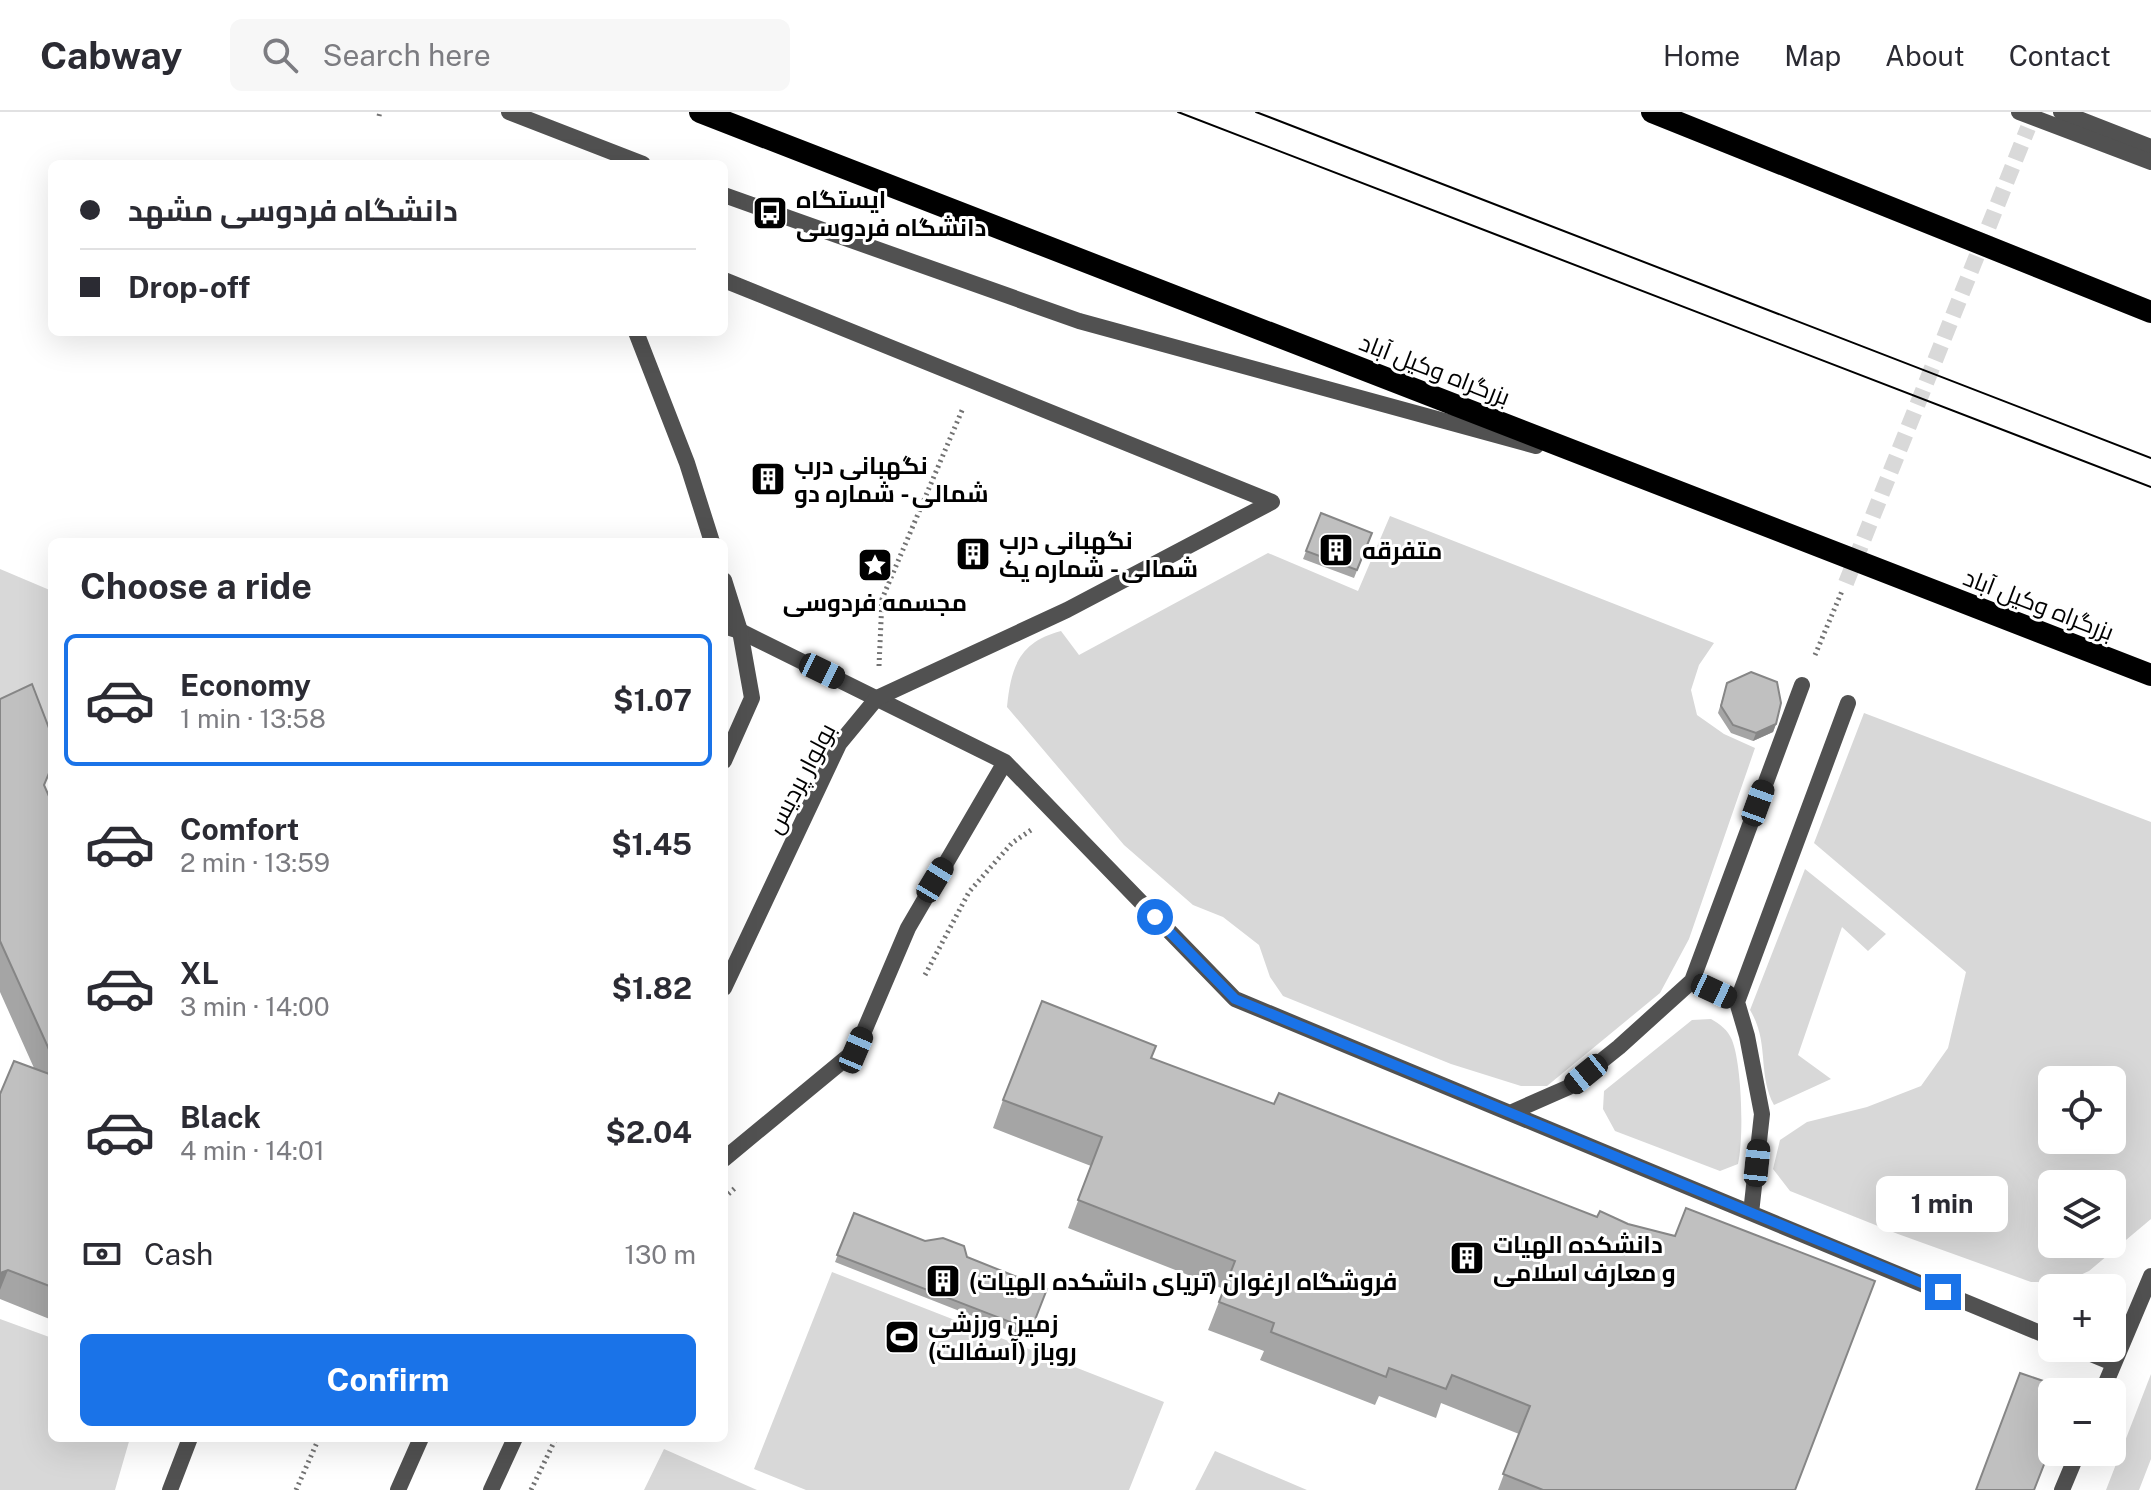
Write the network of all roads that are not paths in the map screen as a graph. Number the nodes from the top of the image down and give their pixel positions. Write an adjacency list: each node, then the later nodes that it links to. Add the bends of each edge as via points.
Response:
1 (509, 112): 7 (street)
2 (700, 112): 13 (highway, بزرگراه وکیل آباد)
3 (1652, 112): 11 (highway)
4 (2061, 112): 6 (street)
5 (2023, 113): 8 (street)
6 (2151, 147)
7 (633, 160)
8 (2151, 162)
9 (728, 196): 13 (street, via 1079,321)
10 (728, 282): 19 (street, بولوار پردیس, via 1272,502 1067,610)
11 (2151, 312)
12 (638, 336): 14 (street)
13 (1622, 470): 17 (highway, بزرگراه وکیل آباد)
14 (711, 538)
15 (728, 604): 16 (street)
16 (732, 629): 19 (street); 21 (street, via 752,698)
17 (2151, 675)
18 (1802, 685): 24 (street)
19 (877, 698): 22 (street); 23 (street, بولوار پردیس, via 839,744)
20 (1848, 703): 25 (street)
21 (728, 752)
22 (1005, 762): 26 (street, via 1235,999); 27 (street, via 908,928 856,1050)
23 (728, 980)
24 (1692, 981): 25 (street); 26 (street, via 1569,1087)
25 (1737, 1002): 28 (street, via 1762,1114)
26 (1510, 1113): 28 (street)
27 (728, 1156)
28 (1751, 1213): 30 (street)
29 (2151, 1276): 31 (street)
30 (2038, 1332)
31 (2113, 1363): 32 (street)
32 (2107, 1378)
33 (188, 1442): 37 (street)
34 (419, 1442): 38 (street)
35 (513, 1442): 39 (street)
36 (2072, 1466): 40 (street)
37 (170, 1490)
38 (398, 1490)
39 (491, 1490)
40 (2062, 1490)

